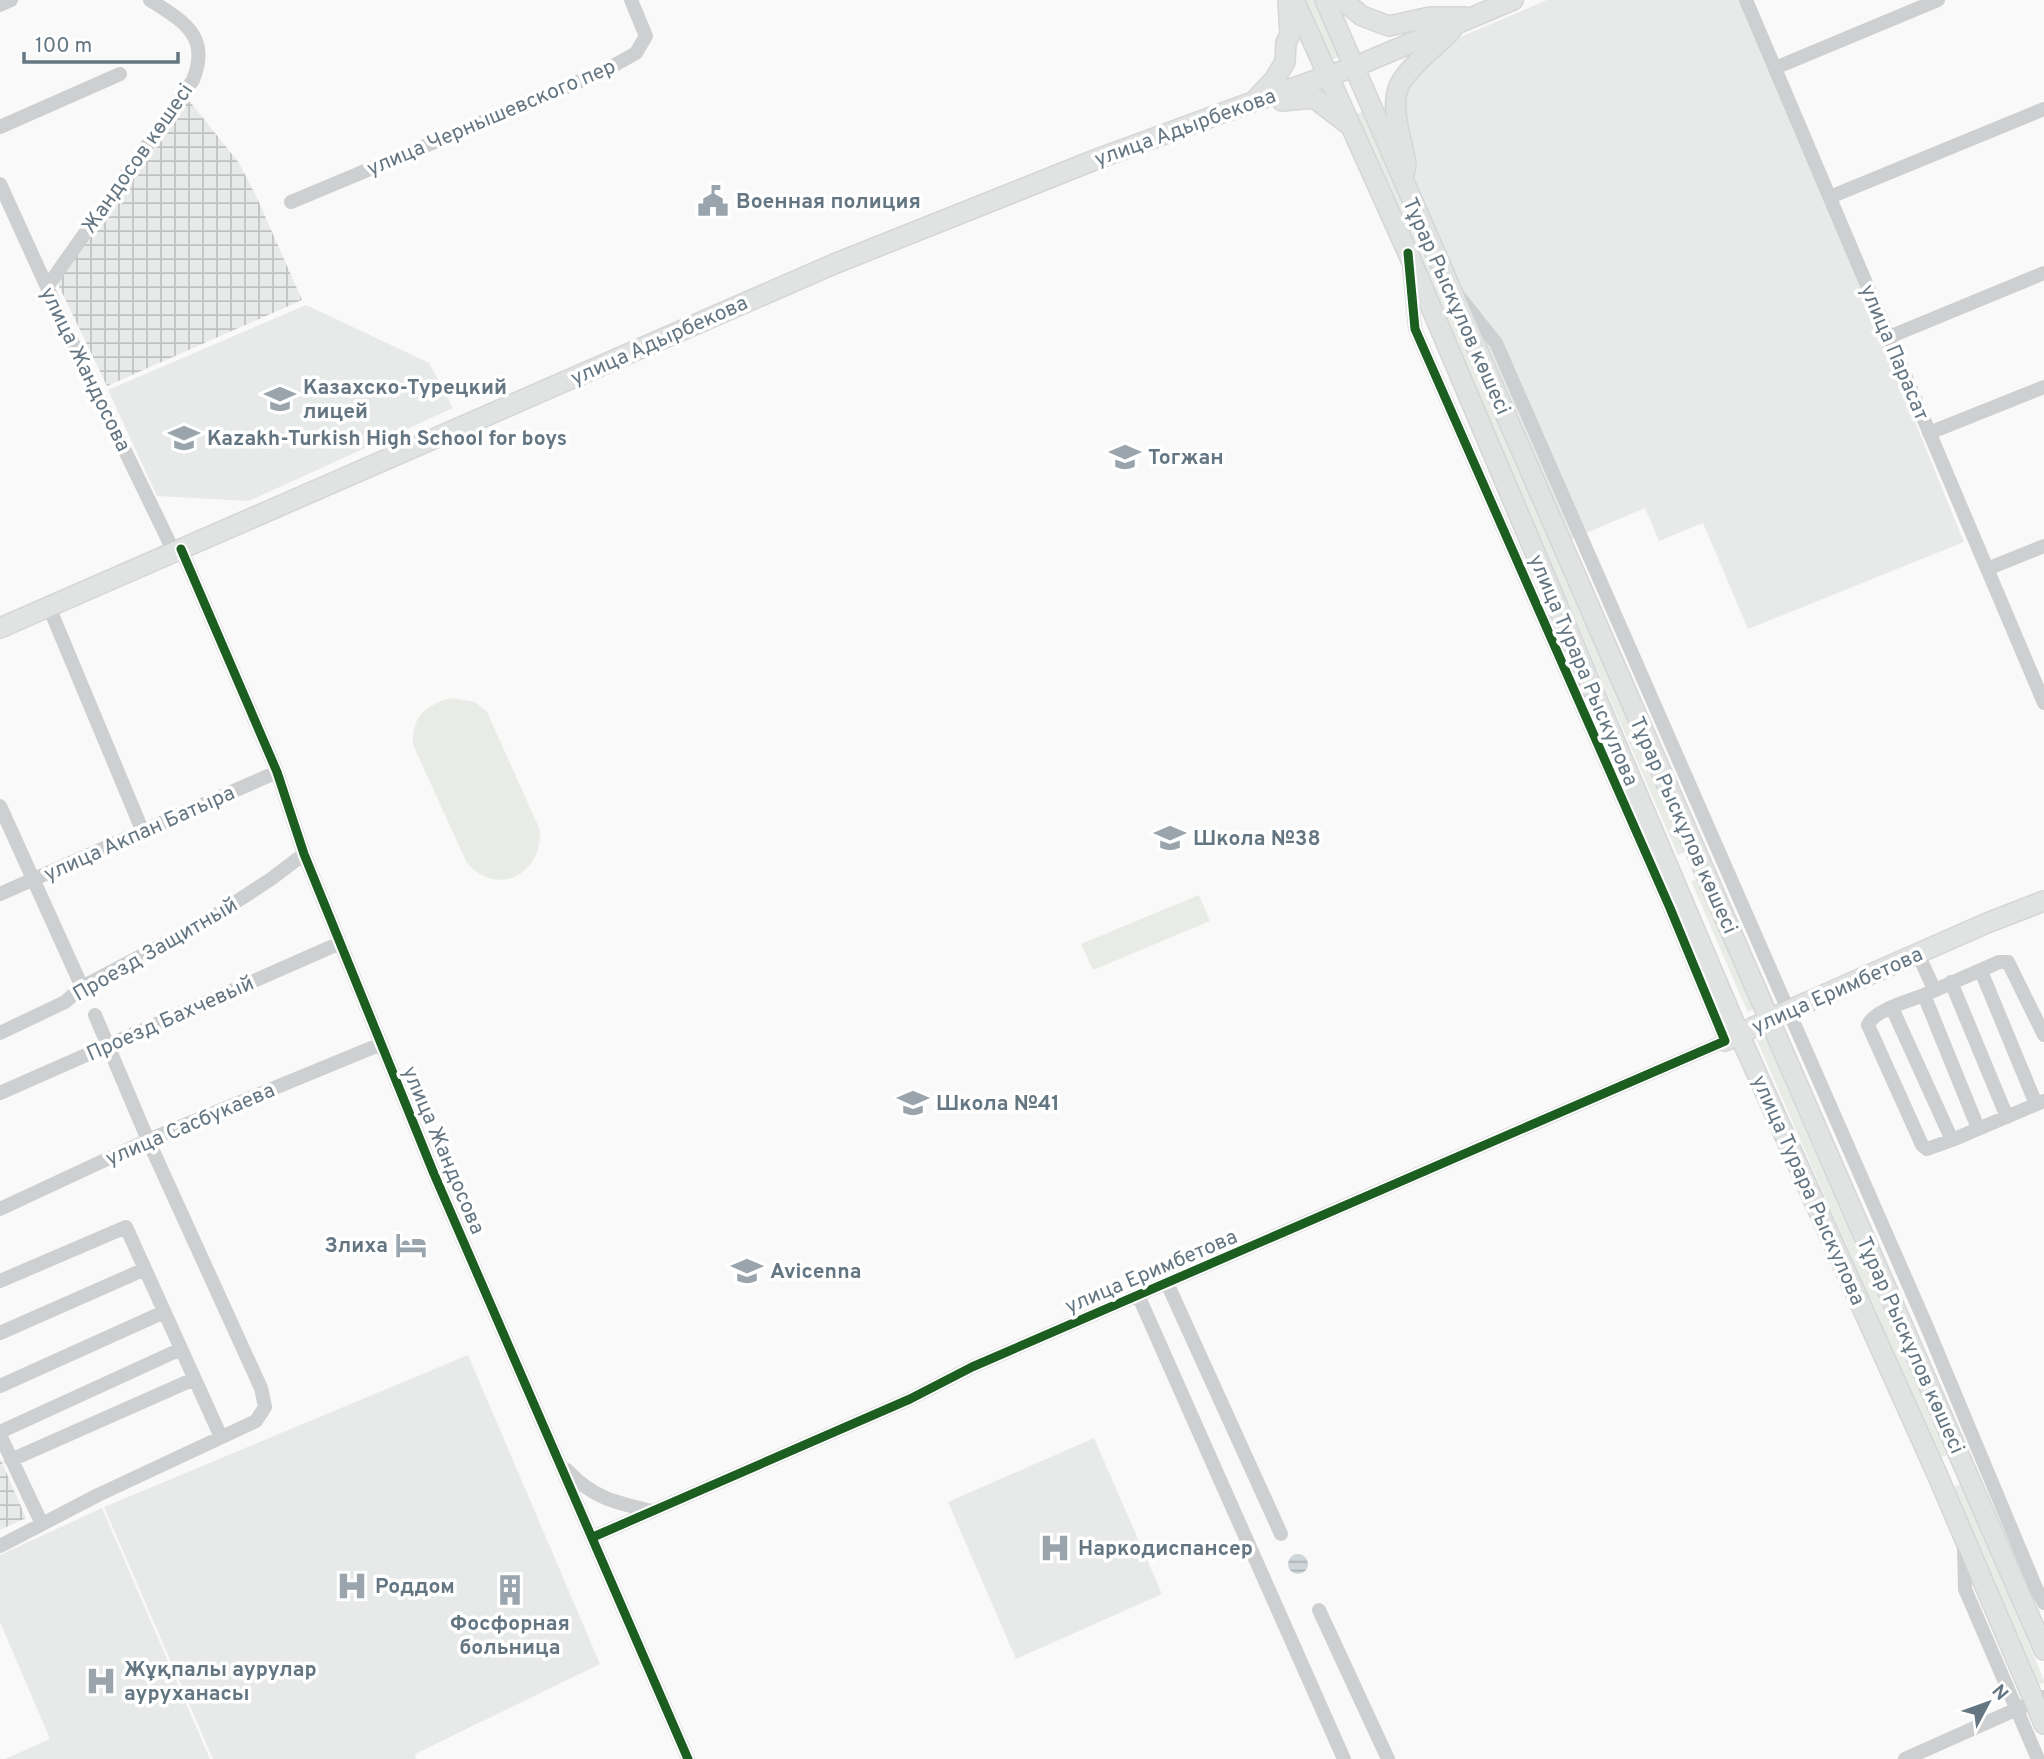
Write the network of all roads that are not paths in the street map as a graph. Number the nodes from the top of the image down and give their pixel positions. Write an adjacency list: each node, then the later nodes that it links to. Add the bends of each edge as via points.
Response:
1 (12, 0): 11 (street)
2 (150, 0): 28 (street, Жандосов көшесі, via 181,20 197,41 200,61 193,80)
3 (631, 0): 24 (street, улица Чернышевского пер, via 646,36 636,53 604,71)
4 (1288, 0): 17 (main road, via 1290,34 1285,62)
5 (1294, 0): 16 (main road, улица Турара Рыскулова)
6 (1325, 0): 13 (main road, Тұрар Рыскұлов көшесі)
7 (1342, 0): 12 (main road, via 1362,16 1389,26 1430,17)
8 (1513, 0): 12 (main road, улица Адырбекова)
9 (1746, 0): 14 (street, улица Парасат)
10 (1938, 0): 14 (street)
11 (0, 5)
12 (1466, 20): 13 (main road, улица Адырбекова); 21 (main road, via 1410,71 1398,90)
13 (1354, 67): 16 (main road, улица Адырбекова); 21 (main road, Тұрар Рыскұлов көшесі)
14 (1775, 68): 23 (street, улица Парасат)
15 (120, 74): 20 (street)
16 (1328, 77): 17 (main road, улица Адырбекова); 19 (main road, улица Турара Рыскулова)
17 (1257, 100): 19 (main road, via 1314,98); 33 (main road, улица Адырбекова, via 834,264)
18 (2044, 109): 23 (street)
19 (1350, 126): 25 (main road, улица Турара Рыскулова)
20 (0, 127)
21 (1404, 182): 27 (main road, Тұрар Рыскұлов көшесі)
22 (0, 184): 28 (street, улица Жандосова)
23 (1830, 197): 29 (street, улица Парасат)
24 (291, 202)
25 (1408, 253): 43 (main road, улица Турара Рыскулова); 47 (street, via 1415,329)
26 (2044, 273): 29 (street)
27 (1444, 278): 42 (main road, Тұрар Рыскұлов көшесі); 57 (street, via 1496,343)
28 (47, 287): 33 (street, улица Жандосова)
29 (1889, 337): 31 (street, улица Парасат)
30 (2044, 387): 31 (street)
31 (1930, 433): 34 (street, улица Парасат)
32 (2044, 546): 34 (street)
33 (178, 550): 35 (main road, улица Адырбекова); 38 (street, улица Жандосова)
34 (1987, 569): 37 (street, улица Парасат)
35 (49, 607): 36 (main road, улица Адырбекова); 40 (street)
36 (0, 628)
37 (2044, 703)
38 (278, 772): 40 (street, улица Акпан Батыра); 41 (street, улица Жандосова)
39 (0, 806): 44 (street)
40 (142, 832): 44 (street, улица Акпан Батыра)
41 (304, 853): 48 (street, улица Жандосова); 53 (street, Проезд Защитный, via 202,924)
42 (1698, 858): 43 (main road); 57 (main road, Тұрар Рыскұлов көшесі)
43 (1669, 872): 49 (main road, улица Турара Рыскулова)
44 (34, 880): 45 (street, улица Акпан Батыра); 53 (street)
45 (0, 894)
46 (2044, 901): 50 (main road, улица Еримбетова)
47 (1675, 918): 49 (street); 60 (street)
48 (340, 943): 61 (street, улица Жандосова); 62 (street, Проезд Бахчевый)
49 (1704, 952): 60 (main road, улица Турара Рыскулова)
50 (1918, 954): 54 (street); 57 (main road, улица Еримбетова)
51 (1981, 971): 52 (street); 59 (street, via 2008,962); 64 (street)
52 (1951, 982): 54 (street); 65 (street)
53 (82, 987): 58 (street, Проезд Защитный, via 65,1002)
54 (1929, 992): 55 (street); 66 (street)
55 (1892, 1008): 68 (street); 68 (street, via 1873,1016 1868,1025 1922,1145 1933,1149)
56 (95, 1015): 62 (street)
57 (1778, 1015): 60 (main road, улица Еримбетова); 83 (main road, Тұрар Рыскұлов көшесі); 90 (street, via 1927,1327)
58 (0, 1033)
59 (2044, 1035)
60 (1732, 1037): 72 (street, улица Еримбетова); 84 (main road, улица Турара Рыскулова)
61 (381, 1044): 67 (street, улица Сасбукаева); 82 (street, улица Жандосова)
62 (107, 1045): 63 (street, Проезд Бахчевый); 67 (street)
63 (0, 1093)
64 (2040, 1103): 65 (street)
65 (2007, 1116): 66 (street)
66 (1978, 1128): 68 (street)
67 (148, 1140): 69 (street, улица Сасбукаева); 80 (street, via 264,1398 265,1407 257,1421)
68 (1952, 1140)
69 (0, 1209)
70 (145, 1269): 71 (street, via 126,1227); 74 (street); 75 (street)
71 (0, 1281)
72 (1167, 1283): 73 (street, улица Еримбетова); 87 (street)
73 (1138, 1296): 85 (street, улица Еримбетова); 96 (street)
74 (164, 1312): 76 (street); 78 (street)
75 (0, 1333)
76 (181, 1349): 77 (street); 79 (street)
77 (194, 1379): 80 (street); 81 (street)
78 (0, 1386)
79 (0, 1434): 81 (street)
80 (221, 1437): 86 (street)
81 (11, 1460): 86 (street)
82 (559, 1461): 85 (street, via 597,1496); 88 (street, улица Жандосова)
83 (1963, 1464): 84 (main road); 92 (main road, Тұрар Рыскұлов көшесі)
84 (1937, 1474): 93 (main road, улица Турара Рыскулова)
85 (652, 1511): 88 (street, улица Еримбетова)
86 (41, 1522): 89 (street)
87 (1281, 1534)
88 (593, 1537): 95 (street, улица Жандосова)
89 (0, 1546)
90 (2044, 1603)
91 (1319, 1610): 97 (street)
92 (2043, 1643)
93 (2031, 1702): 94 (main road, улица Турара Рыскулова); 98 (street); 99 (street)
94 (2044, 1724)
95 (688, 1759)
96 (1344, 1759)
97 (1388, 1759)
98 (1905, 1759)
99 (2038, 1759)

